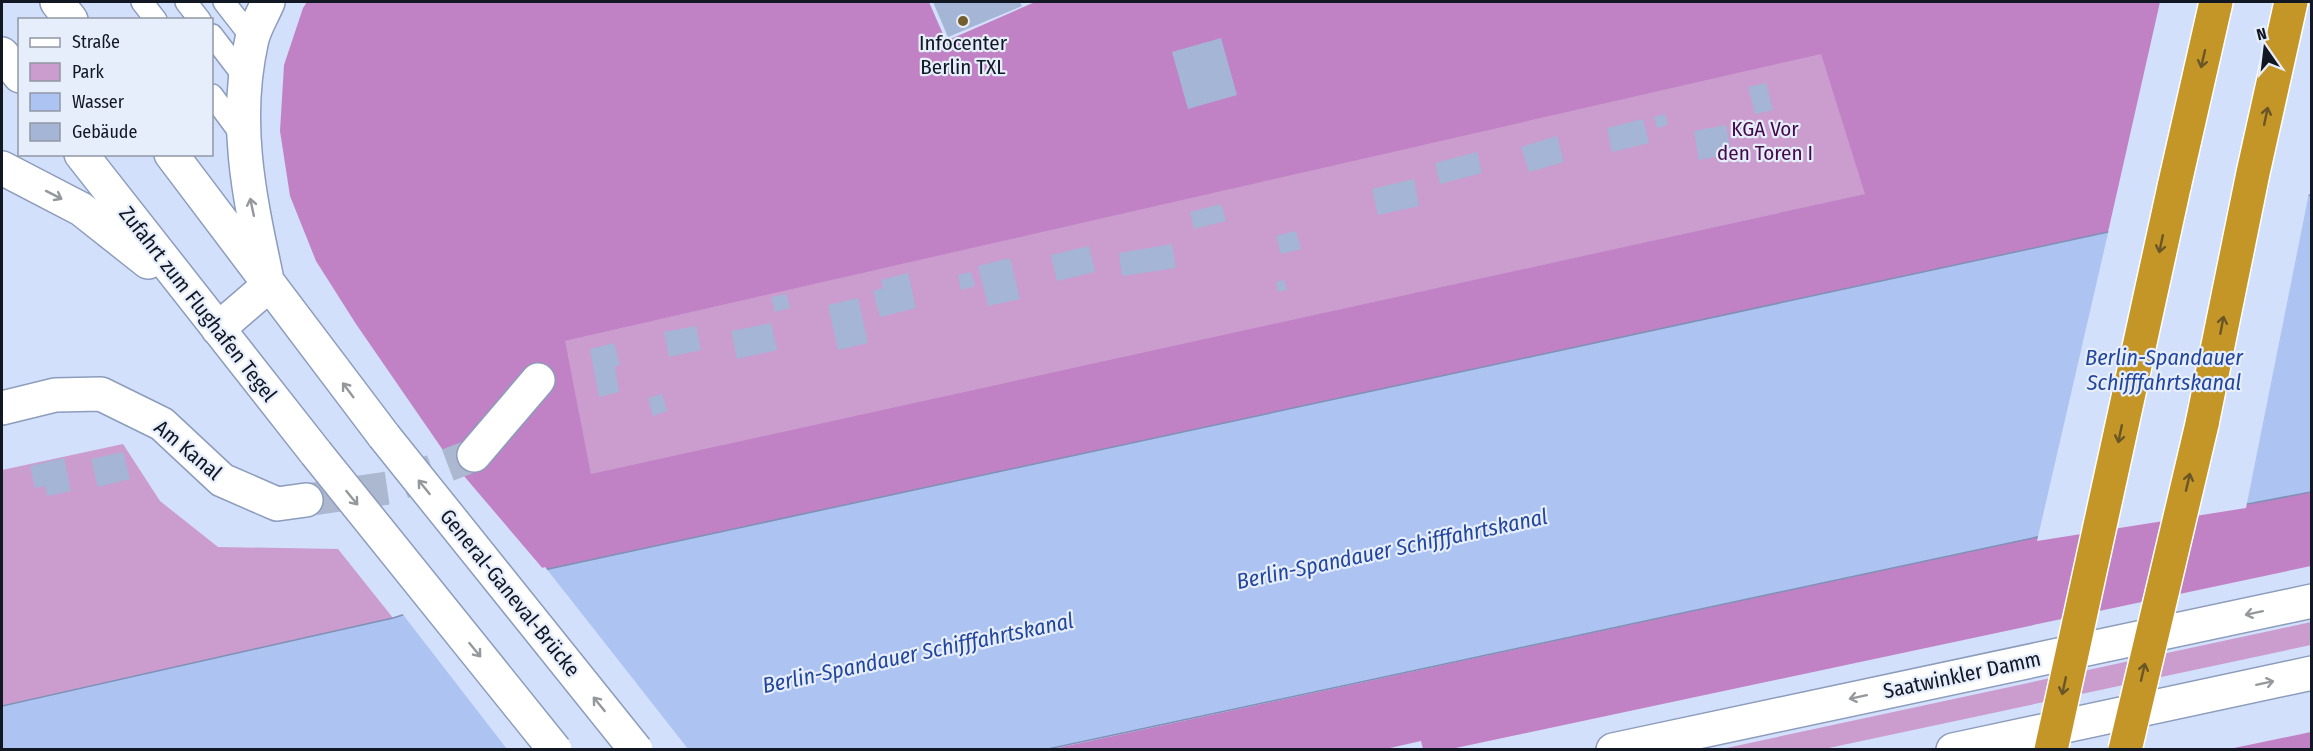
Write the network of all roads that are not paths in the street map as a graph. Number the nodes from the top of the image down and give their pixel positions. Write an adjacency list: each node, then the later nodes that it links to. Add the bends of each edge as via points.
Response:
1 (57, 2): 8 (street)
2 (142, 2): 9 (lane)
3 (186, 2): 10 (lane)
4 (224, 2): 12 (lane)
5 (268, 2): 12 (street)
6 (2216, 2): 33 (highway, one-way to 33, bridge)
7 (2291, 2): 34 (highway, one-way to 7, bridge, via 2202,424)
8 (69, 18)
9 (154, 18)
10 (198, 18)
11 (213, 36): 15 (lane)
12 (252, 38): 15 (street)
13 (2, 54): 14 (street)
14 (18, 74)
15 (247, 81): 17 (street)
16 (213, 96): 17 (lane)
17 (243, 137): 21 (street, one-way to 17, via 248,190)
18 (83, 156): 22 (street, Zufahrt zum Flughafen Tegel)
19 (172, 156): 21 (street)
20 (2, 168): 22 (street, one-way to 22, via 81,209 132,248)
21 (268, 285): 22 (street); 30 (street, General-Ganeval-Brücke, one-way to 21, bridge)
22 (213, 323): 29 (street, Zufahrt zum Flughafen Tegel, one-way to 29, bridge)
23 (538, 380): 25 (street)
24 (2, 408): 26 (street, Am Kanal, via 55,395 101,394 162,424 222,480 277,504)
25 (474, 455)
26 (306, 500)
27 (2312, 601): 31 (street, Saatwinkler Damm, one-way to 31)
28 (2312, 673): 32 (street, one-way to 28)
29 (555, 750)
30 (636, 750)
31 (1613, 750)
32 (1953, 750)
33 (2051, 750)
34 (2124, 750)

